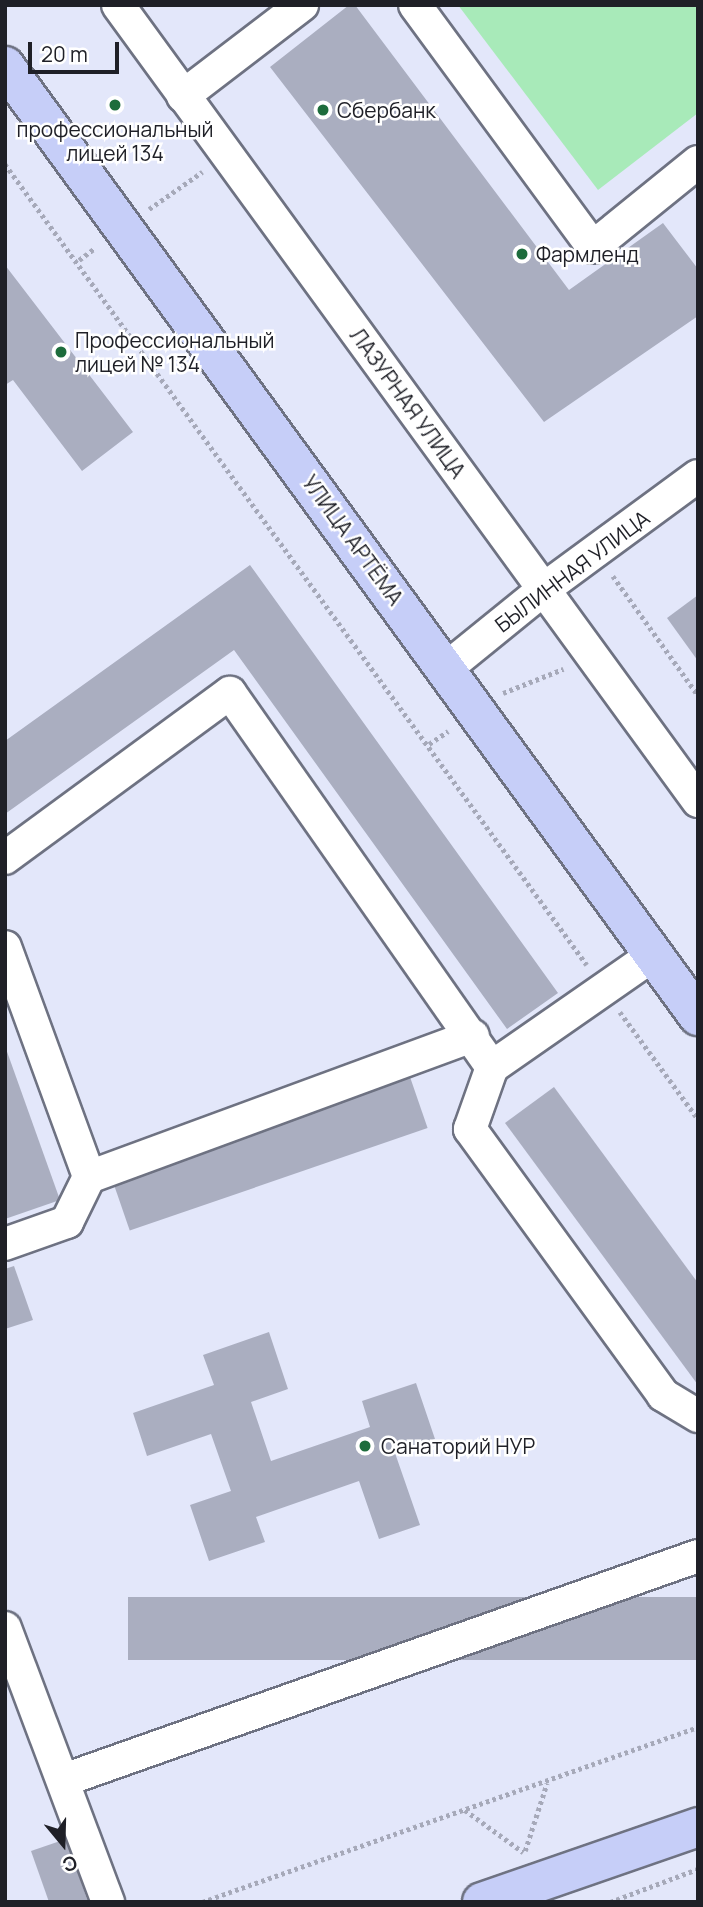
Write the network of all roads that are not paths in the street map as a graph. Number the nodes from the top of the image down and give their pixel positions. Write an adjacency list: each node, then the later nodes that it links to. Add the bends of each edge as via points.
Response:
1 (118, 5): 5 (street, ЛАЗУРНАЯ УЛИЦА)
2 (302, 5): 5 (street)
3 (415, 5): 6 (street, via 593,247)
4 (5, 66): 9 (main road, УЛИЦА АРТЁМА)
5 (183, 96): 8 (street, ЛАЗУРНАЯ УЛИЦА)
6 (695, 169)
7 (698, 476): 8 (street, БЫЛИННАЯ УЛИЦА)
8 (544, 589): 9 (street, БЫЛИННАЯ УЛИЦА); 10 (street, ЛАЗУРНАЯ УЛИЦА)
9 (448, 667): 13 (main road, УЛИЦА АРТЁМА)
10 (698, 801)
11 (5, 858): 15 (street, via 230,693)
12 (5, 947): 17 (street)
13 (653, 955): 14 (main road, УЛИЦА АРТЁМА); 16 (street)
14 (698, 1016)
15 (473, 1037): 16 (street); 17 (street)
16 (492, 1067): 19 (street, via 470,1129 663,1395)
17 (89, 1177): 18 (street, via 67,1222)
18 (5, 1244)
19 (698, 1416)
20 (698, 1556): 23 (street)
21 (5, 1628): 22 (street)
22 (12, 1663): 23 (street)
23 (64, 1780): 25 (street)
24 (698, 1827): 26 (main road)
25 (108, 1902)
26 (482, 1902)

